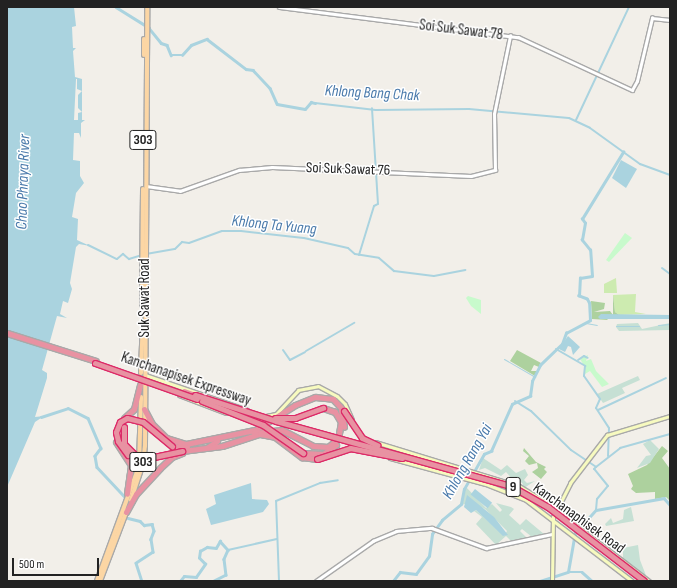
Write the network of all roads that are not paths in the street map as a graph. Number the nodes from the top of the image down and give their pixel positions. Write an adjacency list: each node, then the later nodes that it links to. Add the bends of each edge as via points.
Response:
1 (145, 7): 4 (main road, Suk Sawat Road / 303)
2 (280, 7): 5 (street, Soi Suk Sawat 78)
3 (670, 20): 5 (street, Soi Suk Sawat 78, via 652,17 637,81 632,90 520,38)
4 (145, 26): 6 (main road, Suk Sawat Road / 303); 7 (main road, Suk Sawat Road / 303)
5 (510, 36): 6 (street, Soi Suk Sawat 76, via 494,114 495,170 473,176 376,170 252,168 182,190)
6 (145, 186): 7 (main road, Suk Sawat Road / 303)
7 (144, 255): 9 (main road, Suk Sawat Road / 303)
8 (7, 334): 10 (highway, Kanchanapisek Expressway, bridge); 12 (highway, Kanchanapisek Expressway, bridge)
9 (142, 380): 13 (main road, Suk Sawat Road / 303); 14 (main road); 14 (main road, via 243,418 248,417); 20 (highway, bridge, via 137,408 124,427 124,444 136,456 148,458); 25 (main road, Suk Sawat Road / 303, via 141,456); 25 (highway, via 134,409 118,423 114,432 116,442 131,465)
10 (195, 395): 17 (highway, Kanchanapisek Expressway, bridge); 18 (highway, bridge, via 286,419 323,408 335,412 341,422 338,439 328,447 313,446 277,429 222,438)
11 (329, 398): 12 (highway, bridge, via 344,418 341,440 323,454 303,454 263,425); 16 (highway, via 317,397 301,402 255,430); 23 (highway, bridge, via 344,411 367,441)
12 (202, 401): 17 (highway, Kanchanapisek Expressway, bridge)
13 (144, 409): 16 (highway, via 155,428 170,440 186,444); 27 (main road, Suk Sawat Road / 303, via 143,464)
14 (248, 411): 19 (main road, via 273,416 298,390 318,386 329,390 345,404 362,434)
15 (670, 416): 26 (main road, via 610,433)
16 (212, 440): 25 (highway, bridge, via 187,447 172,446 143,422 127,418 118,424 116,432 134,472)
17 (357, 444): 21 (highway, Kanchanaphisek Road / 9, bridge); 23 (highway, Kanchanaphisek Road / 9, bridge)
18 (208, 447): 20 (highway); 21 (highway, bridge, via 222,446 252,435 267,435 297,455 316,459 353,448)
19 (391, 447): 22 (main road); 24 (main road, via 390,458)
20 (198, 448): 27 (highway, via 167,460 136,494)
21 (402, 458): 36 (highway, Kanchanaphisek Road / 9, bridge, via 487,480 522,494)
22 (433, 458): 24 (main road); 26 (main road, via 519,486)
23 (425, 461): 37 (highway, Kanchanaphisek Road / 9, bridge, via 491,479 523,492 548,507)
24 (429, 468): 28 (main road, via 520,497)
25 (127, 496): 30 (main road, Suk Sawat Road / 303)
26 (556, 509): 28 (main road); 38 (main road)
27 (126, 512): 30 (main road, Suk Sawat Road / 303)
28 (553, 519): 29 (main road); 35 (main road)
29 (552, 534): 31 (main road); 34 (street, via 486,548 436,529 396,531 381,536)
30 (113, 542): 32 (main road, Suk Sawat Road / 303); 33 (main road, Suk Sawat Road / 303)
31 (552, 578)
32 (97, 581)
33 (100, 581)
34 (316, 581)
35 (632, 581)
36 (640, 581)
37 (644, 581)
38 (649, 581)

